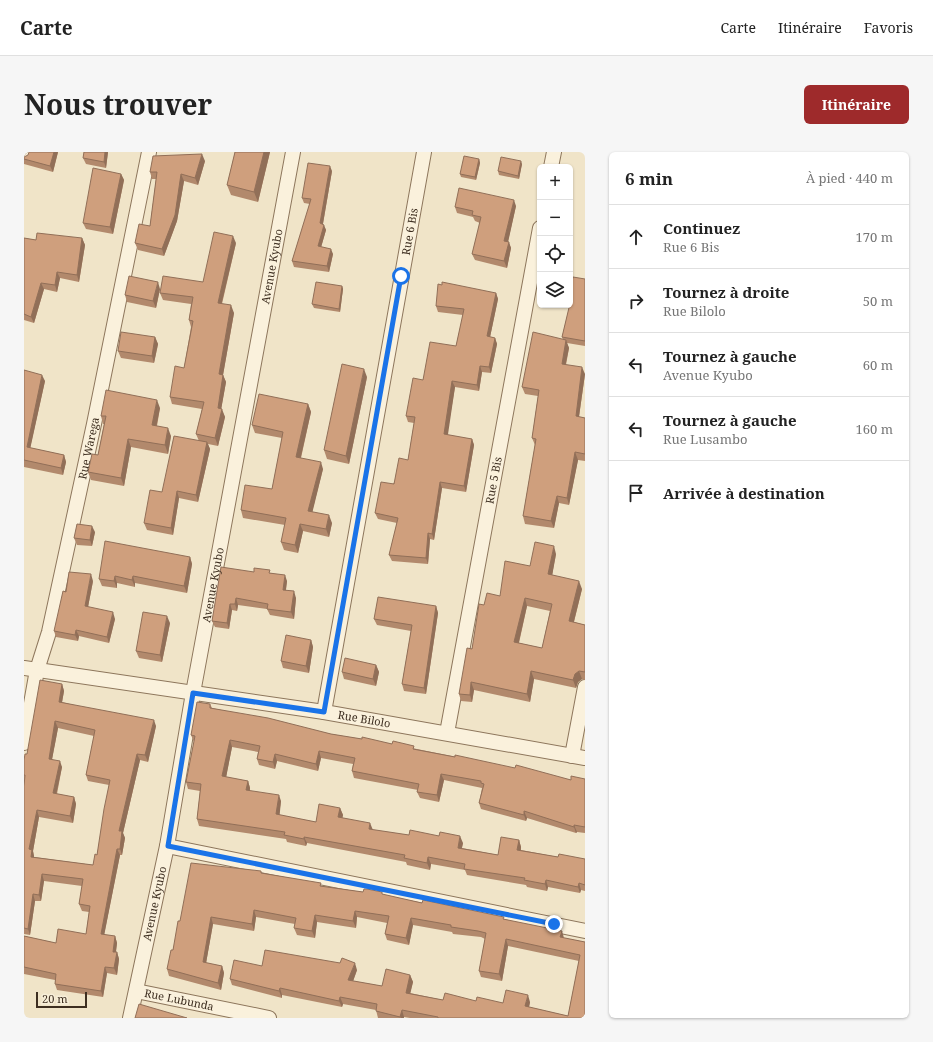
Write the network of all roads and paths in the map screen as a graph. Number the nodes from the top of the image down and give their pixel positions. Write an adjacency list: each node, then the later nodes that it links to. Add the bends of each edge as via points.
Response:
1 (149, 152): 7 (street, Rue Warega, via 49,632)
2 (293, 152): 9 (street, Avenue Kyubo)
3 (424, 152): 10 (street, Rue 6 Bis)
4 (554, 152): 5 (street)
5 (552, 164)
6 (539, 236): 11 (street, Rue 5 Bis)
7 (31, 669): 9 (street, Rue Bilolo); 12 (street, Rue Warega)
8 (585, 687): 13 (street)
9 (193, 693): 10 (street, Rue Bilolo); 14 (street, Avenue Kyubo)
10 (324, 712): 11 (street, Rue Bilolo)
11 (447, 733): 13 (street, Rue Bilolo)
12 (24, 743)
13 (578, 757)
14 (168, 846): 15 (street); 16 (street, Avenue Kyubo)
15 (585, 931)
16 (136, 991): 17 (street, Avenue Kyubo); 18 (street, Rue Lubunda)
17 (130, 1018)
18 (269, 1018)

